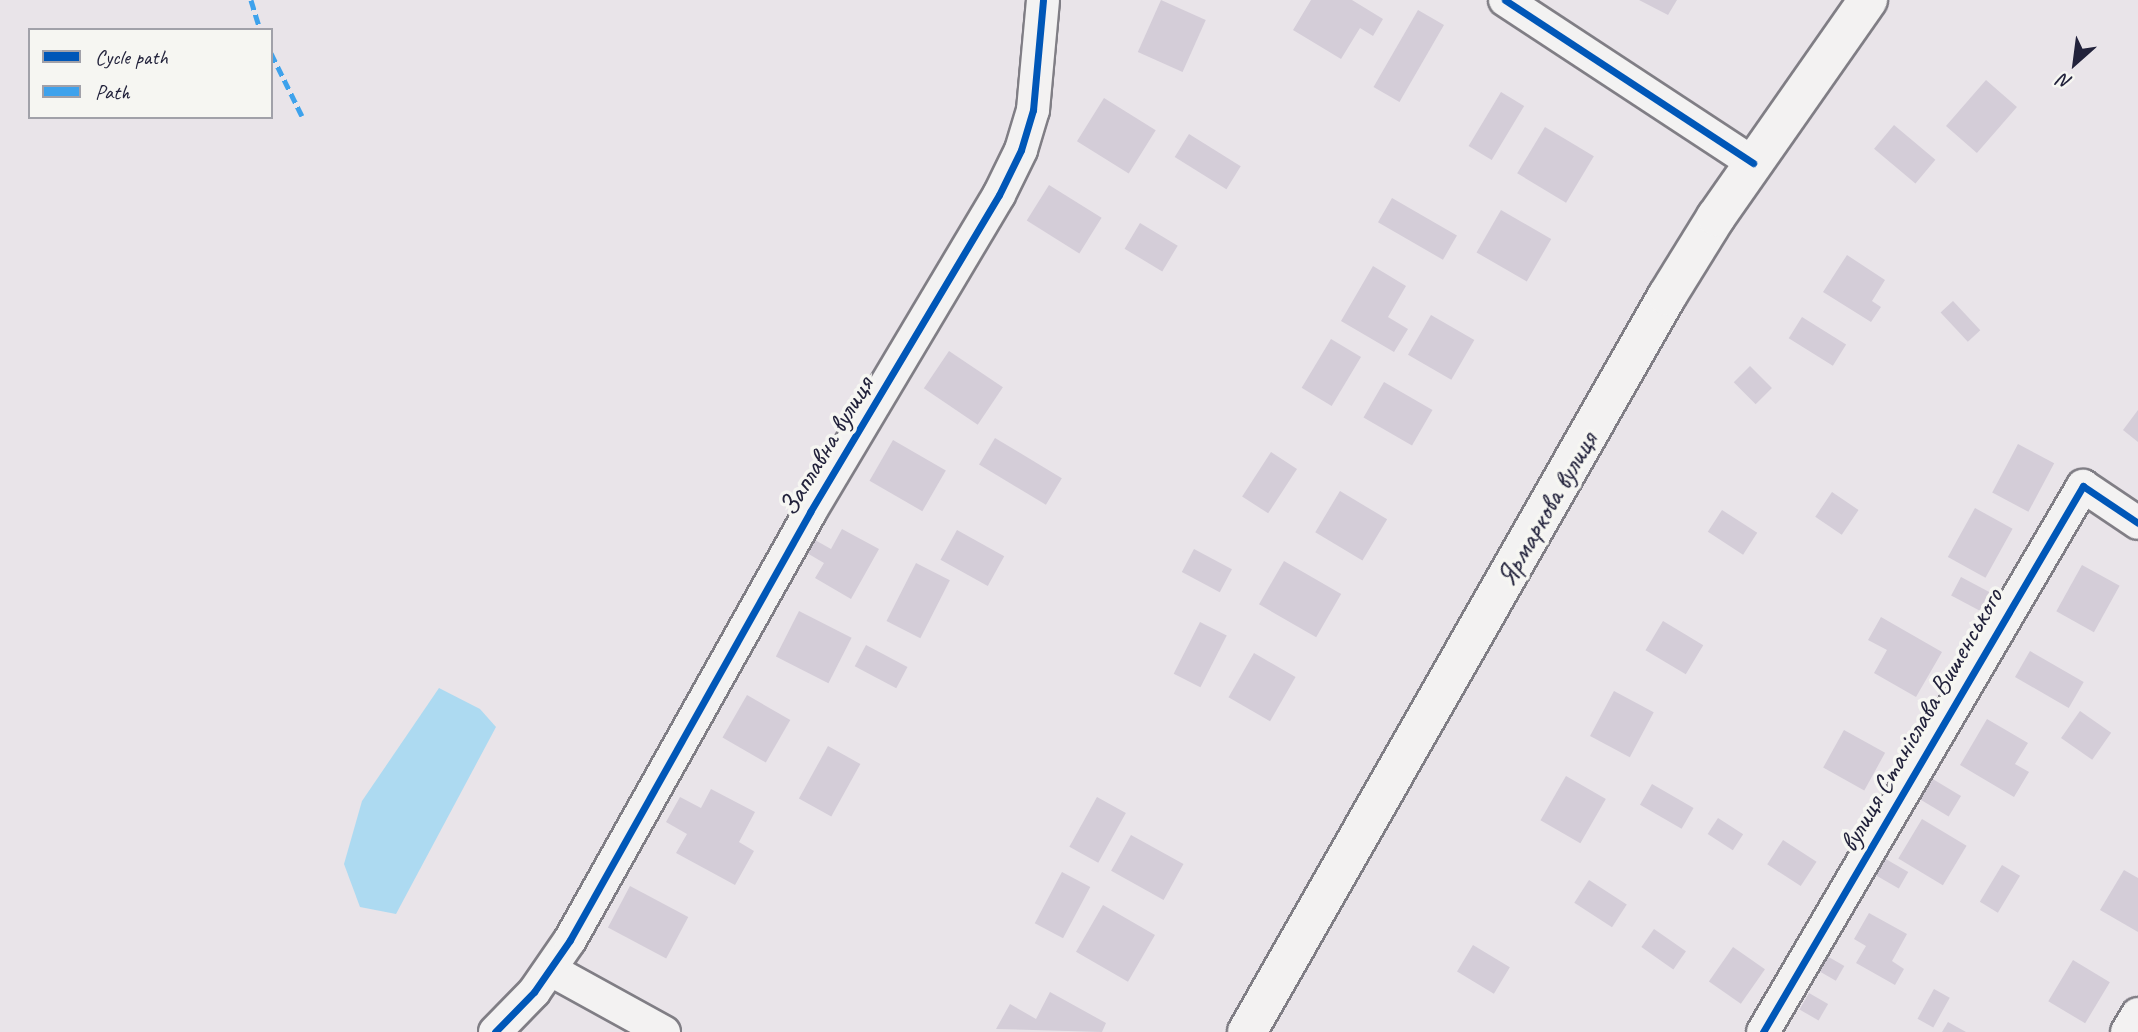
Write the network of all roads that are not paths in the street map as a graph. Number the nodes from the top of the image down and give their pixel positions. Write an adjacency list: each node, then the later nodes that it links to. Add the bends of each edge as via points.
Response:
1 (1043, 0): 6 (street, Заплавна вулиця, via 1033,110 1008,176 810,512)
2 (1505, 0): 4 (street)
3 (1868, 0): 4 (main road, Ярмаркова вулиця)
4 (1754, 163): 10 (main road, Ярмаркова вулиця, via 1667,296)
5 (2138, 523): 11 (street, вулиця Станіслава Вишенського, via 2083,486)
6 (551, 970): 8 (street, Заплавна вулиця); 9 (street)
7 (2138, 1014): 12 (street)
8 (495, 1032)
9 (664, 1032)
10 (1247, 1032)
11 (1763, 1032)
12 (2127, 1032)

